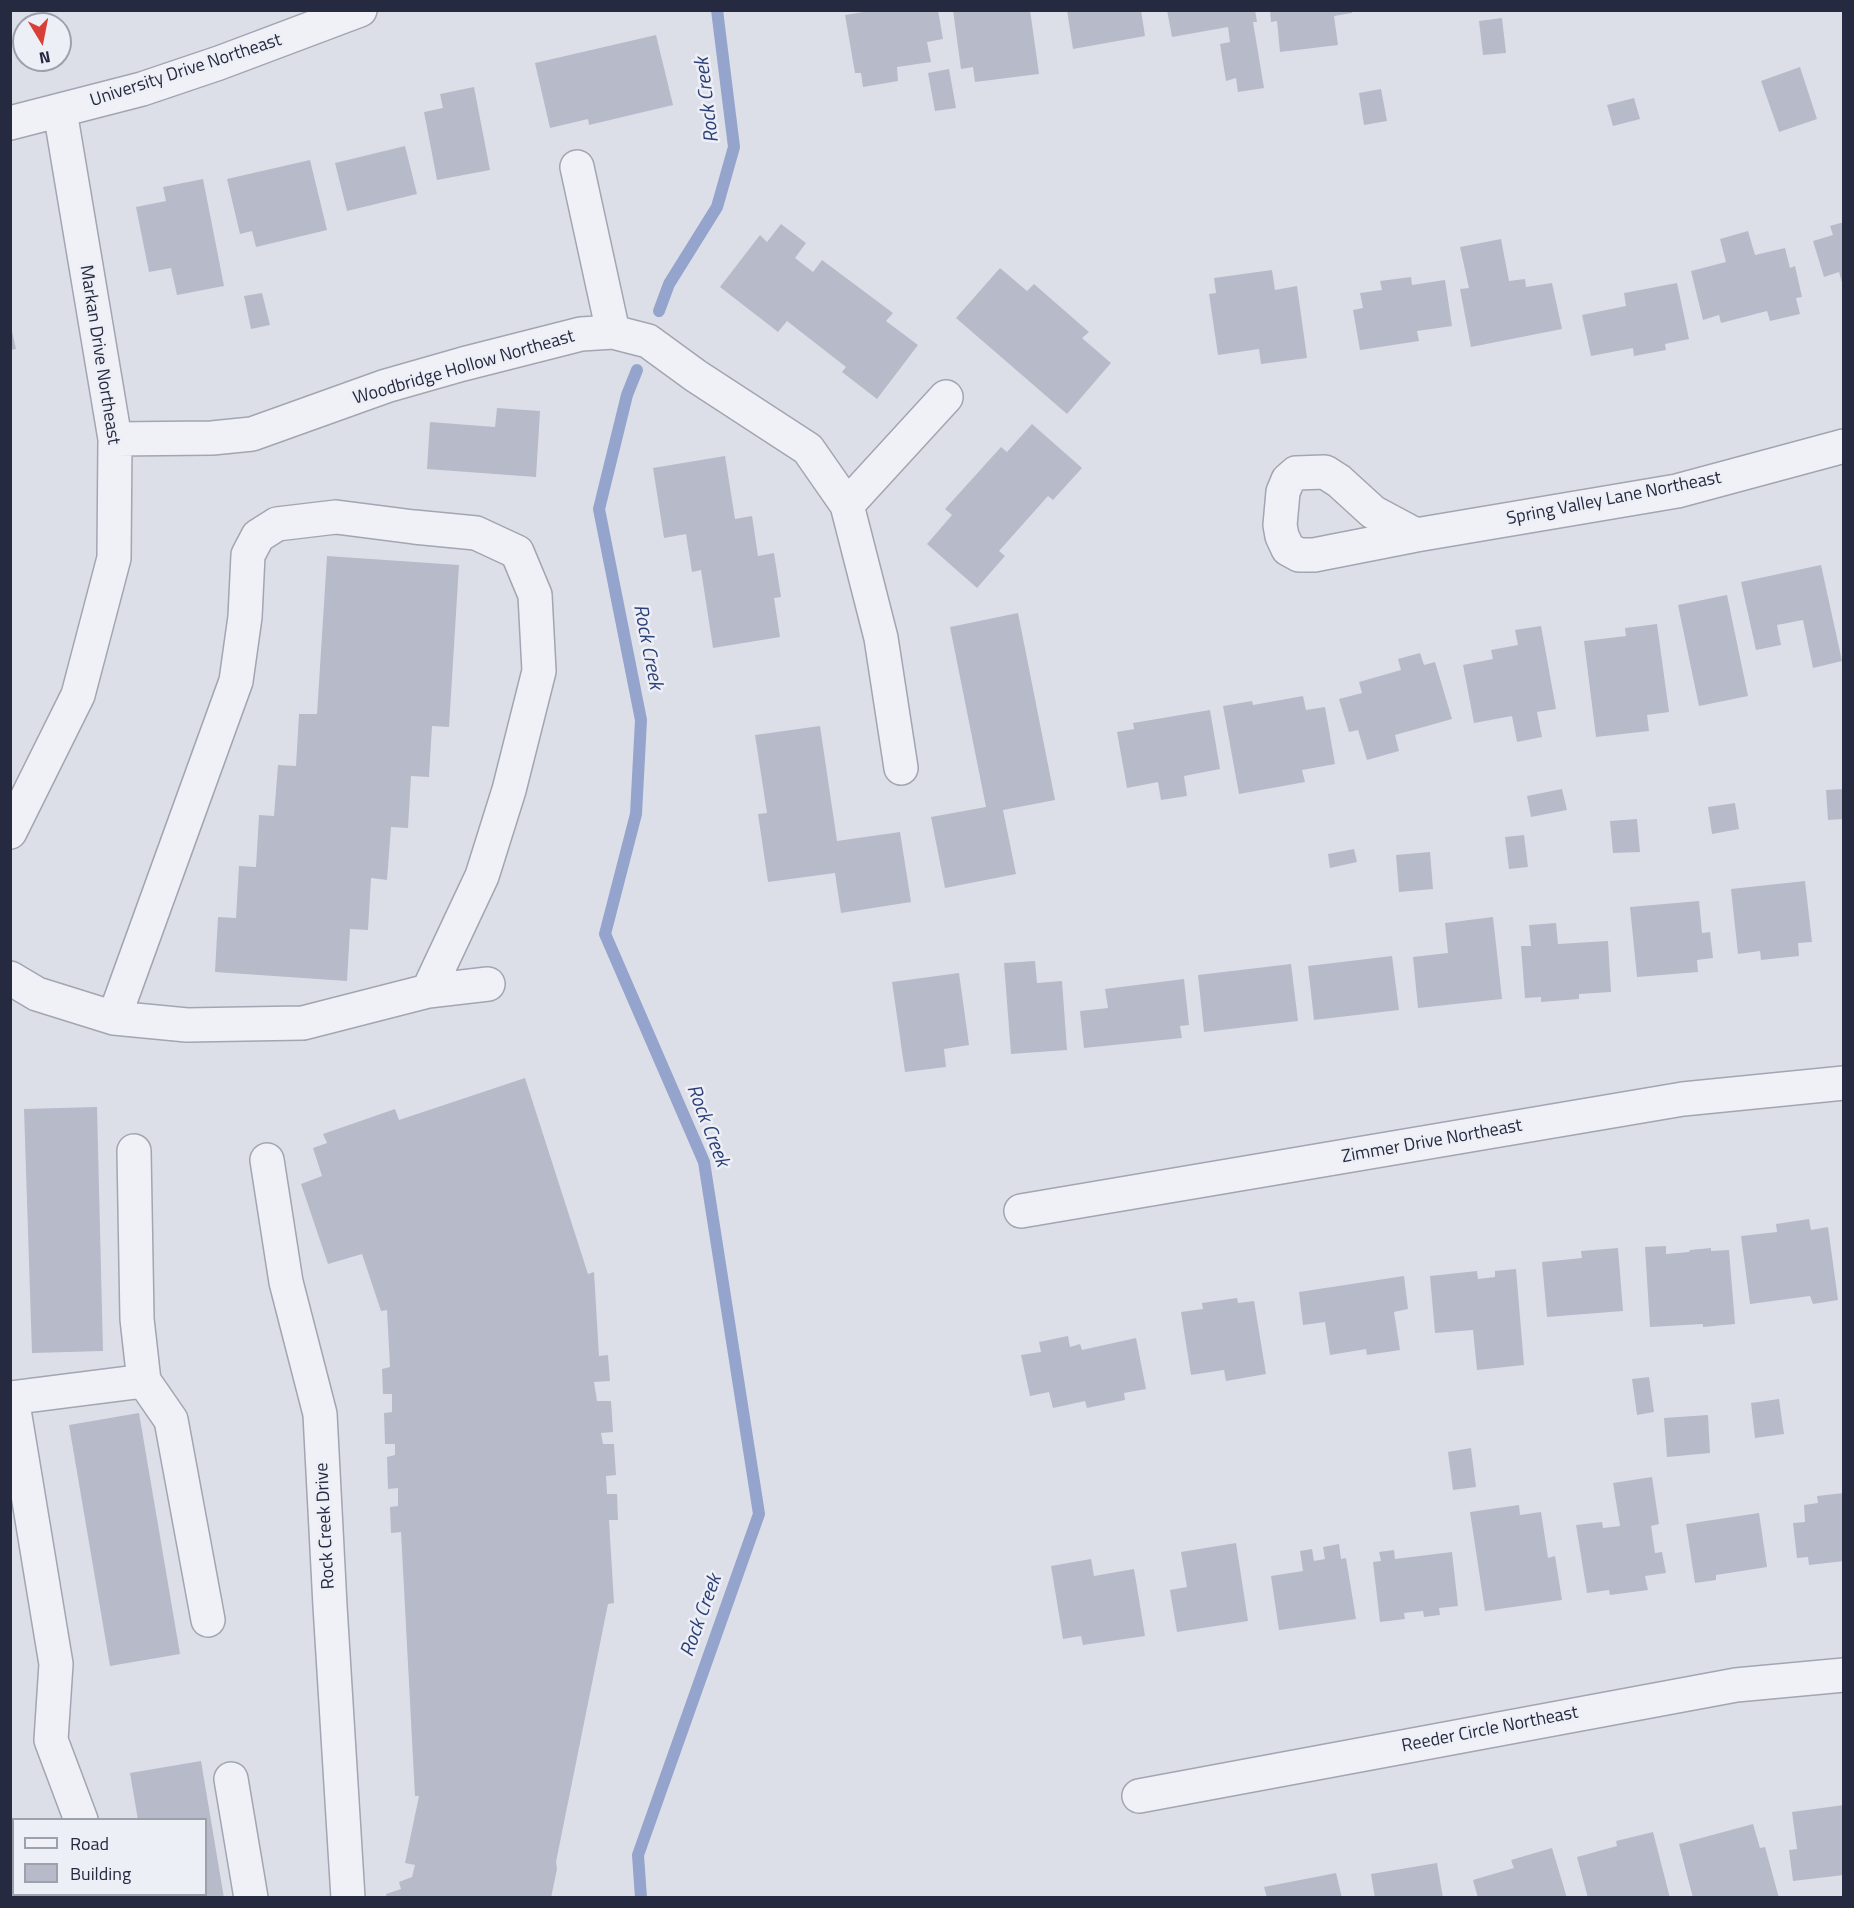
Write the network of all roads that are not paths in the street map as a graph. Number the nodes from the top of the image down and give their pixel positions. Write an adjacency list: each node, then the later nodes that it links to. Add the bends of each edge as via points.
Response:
1 (360, 10): 2 (street, University Drive Northeast, via 175,78)
2 (60, 111): 3 (street, University Drive Northeast); 7 (street, Markan Drive Northeast)
3 (10, 123)
4 (577, 167): 5 (street)
5 (613, 332): 7 (street, Woodbridge Hollow Northeast, via 581,334 386,386 252,434); 9 (street, Woodbridge Hollow Northeast, via 648,341 808,449)
6 (946, 397): 9 (street)
7 (115, 439): 12 (street, Markan Drive Northeast, via 114,558 78,695)
8 (1844, 446): 10 (street, Spring Valley Lane Northeast, via 1677,491)
9 (847, 505): 11 (street, Woodbridge Hollow Northeast, via 881,638)
10 (1416, 535)
11 (901, 768)
12 (10, 832)
13 (10, 978): 16 (street, via 37,994)
14 (488, 984): 15 (street)
15 (428, 991): 16 (street, via 303,1023 187,1025); 16 (street, via 482,876 509,790 539,671 535,595 517,552 476,533 336,516 277,524 258,536 248,555 236,681)
16 (114, 1018)
17 (1844, 1083): 20 (street, Zimmer Drive Northeast, via 1683,1099)
18 (134, 1151): 21 (street, via 137,1319)
19 (267, 1160): 29 (street, Rock Creek Drive, via 286,1282 320,1414)
20 (1021, 1211)
21 (144, 1382): 22 (street); 23 (street, via 171,1420)
22 (11, 1398): 27 (street, via 56,1664 51,1740)
23 (208, 1620)
24 (1844, 1676): 26 (street, Reeder Circle Northeast, via 1736,1684)
25 (231, 1779): 28 (street)
26 (1139, 1796)
27 (80, 1818)
28 (251, 1898)
29 (348, 1898)

